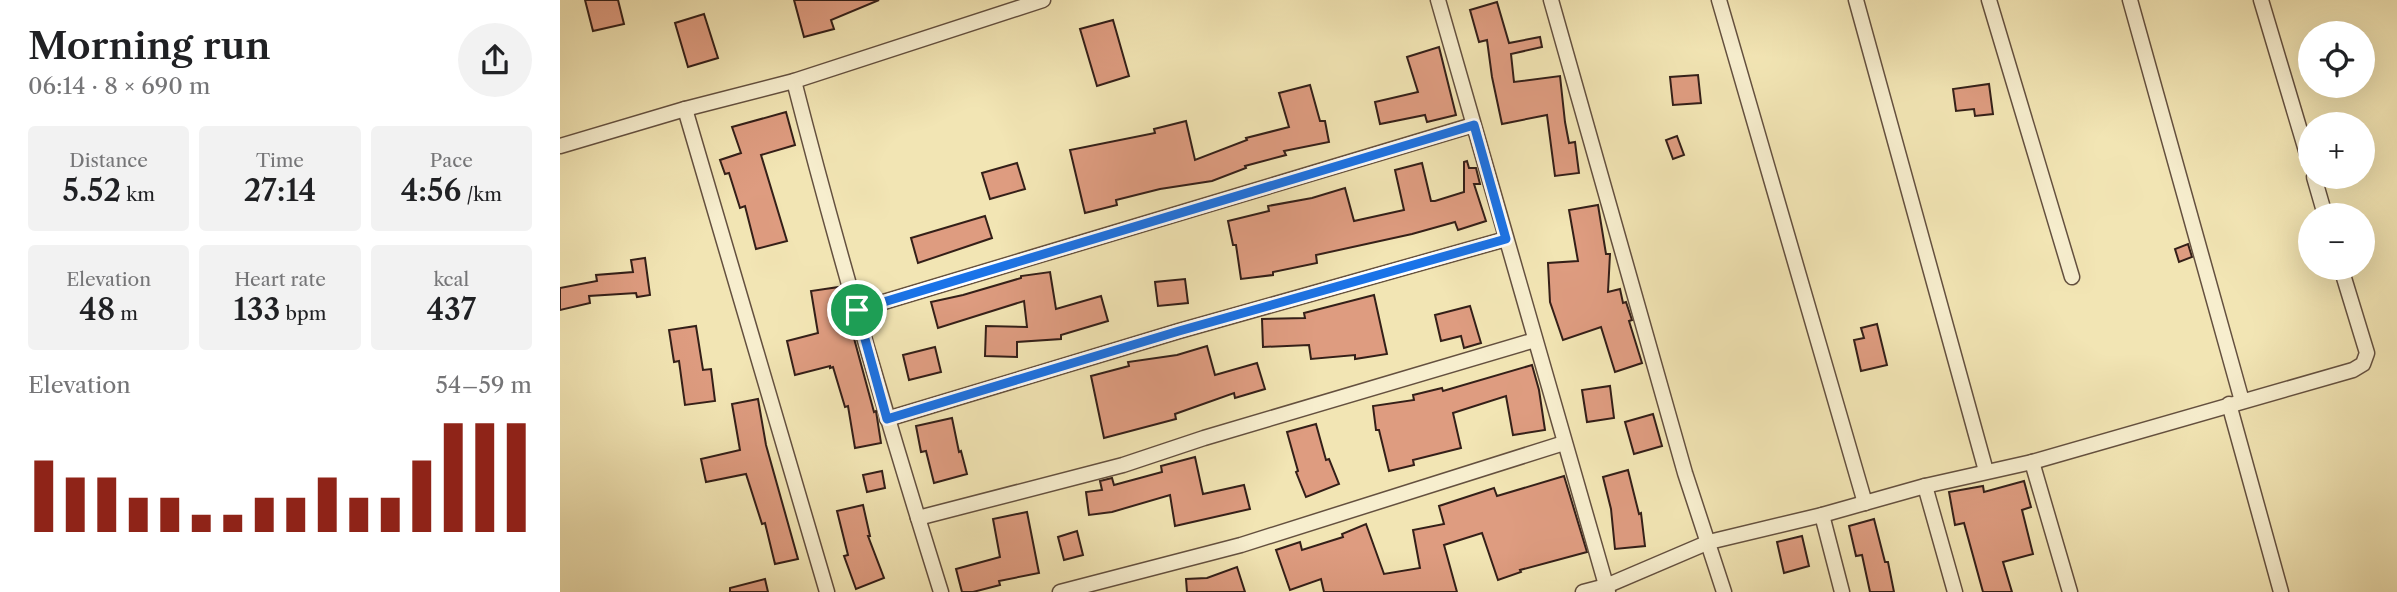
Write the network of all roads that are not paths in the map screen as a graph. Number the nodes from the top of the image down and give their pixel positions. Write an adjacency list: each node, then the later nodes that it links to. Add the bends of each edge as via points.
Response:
1 (1043, 0): 9 (street)
2 (1438, 0): 12 (street)
3 (1551, 0): 28 (street)
4 (1719, 0): 25 (street)
5 (1856, 0): 23 (street)
6 (1989, 0): 15 (street)
7 (2130, 0): 19 (street)
8 (2261, 0): 11 (street)
9 (794, 81): 10 (street); 17 (street)
10 (685, 109): 13 (street); 30 (street)
11 (2298, 124)
12 (1474, 125): 14 (street); 17 (street)
13 (560, 146)
14 (1506, 239): 18 (street); 20 (street)
15 (2072, 277)
16 (2345, 280): 19 (street, via 2367,353 2363,364)
17 (857, 310): 20 (street)
18 (1535, 340): 21 (street); 27 (street, via 1123,466)
19 (2236, 402): 22 (street); 38 (street)
20 (887, 419): 27 (street)
21 (1564, 443): 29 (street); 32 (street, via 1241,545)
22 (2032, 462): 23 (street); 37 (street)
23 (1986, 471): 24 (street)
24 (1925, 486): 25 (street); 36 (street)
25 (1865, 503): 26 (street)
26 (1822, 515): 28 (street); 35 (street)
27 (918, 518): 31 (street)
28 (1709, 542): 29 (street); 34 (street)
29 (1607, 589): 33 (street)
30 (827, 592)
31 (941, 592)
32 (1060, 592)
33 (1583, 592)
34 (1724, 592)
35 (1842, 592)
36 (1955, 592)
37 (2070, 592)
38 (2281, 592)

